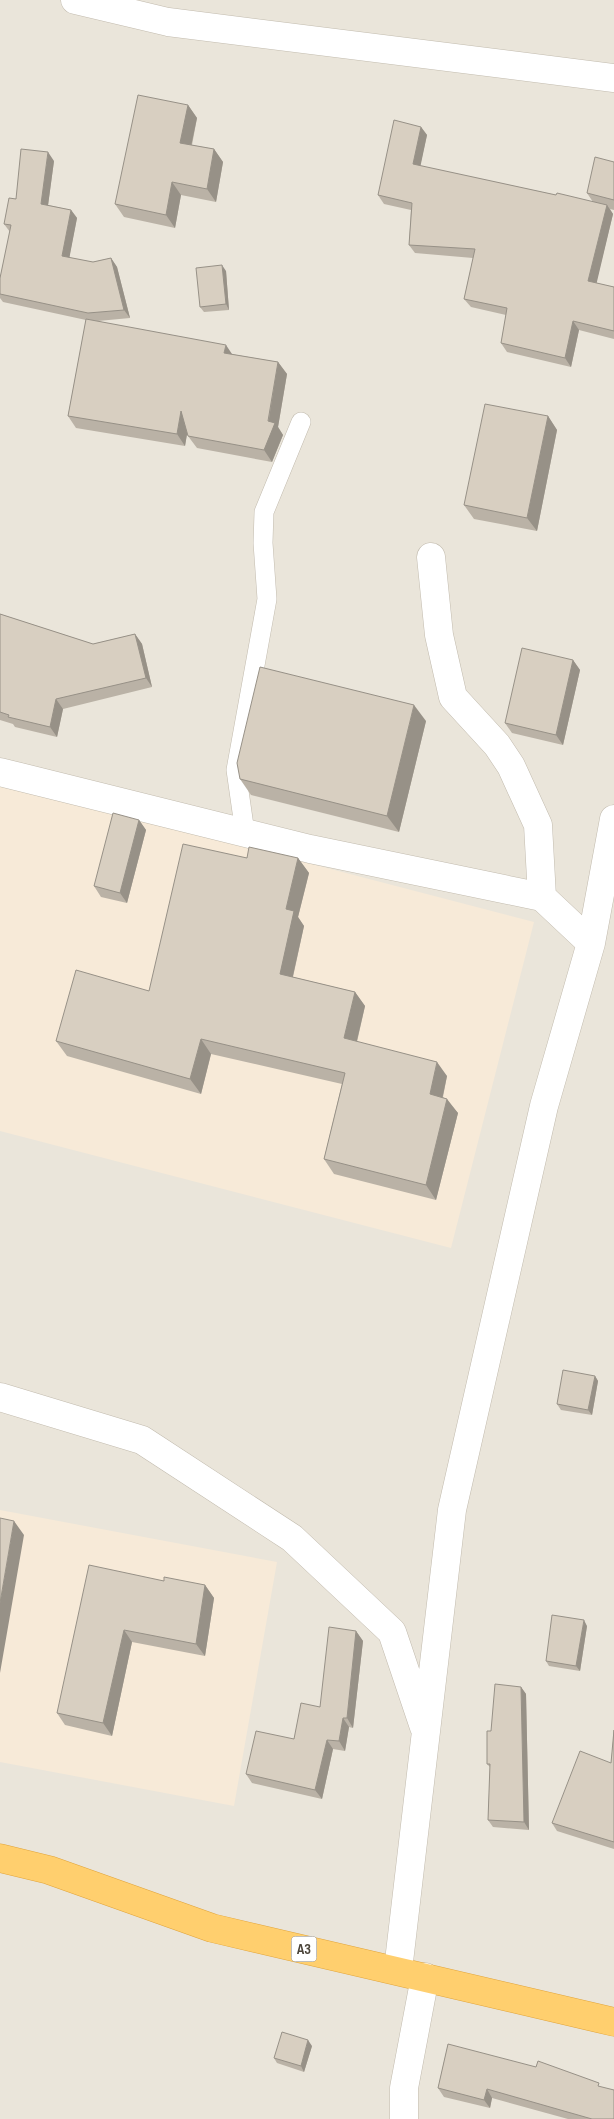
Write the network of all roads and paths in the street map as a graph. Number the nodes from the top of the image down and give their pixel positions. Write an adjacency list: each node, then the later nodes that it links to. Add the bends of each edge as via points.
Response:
1 (75, 0): 3 (street)
2 (142, 0): 3 (street)
3 (168, 22): 4 (street)
4 (614, 78)
5 (301, 422): 9 (lane, via 264,512 267,599 236,770)
6 (432, 557): 10 (street, via 439,635 453,697 497,745 538,825)
7 (0, 772): 9 (street)
8 (614, 819): 11 (street)
9 (245, 833): 10 (street)
10 (542, 897): 11 (street)
11 (591, 943): 13 (street, via 544,1106 452,1510)
12 (0, 1397): 13 (street, via 142,1440 292,1538 392,1632)
13 (427, 1734): 15 (street)
14 (0, 1858): 15 (highway, A3, via 49,1870 212,1928)
15 (398, 1970): 16 (highway, A3)
16 (425, 1977): 17 (highway, A3); 18 (street, via 404,2088)
17 (614, 2022)
18 (404, 2119)

